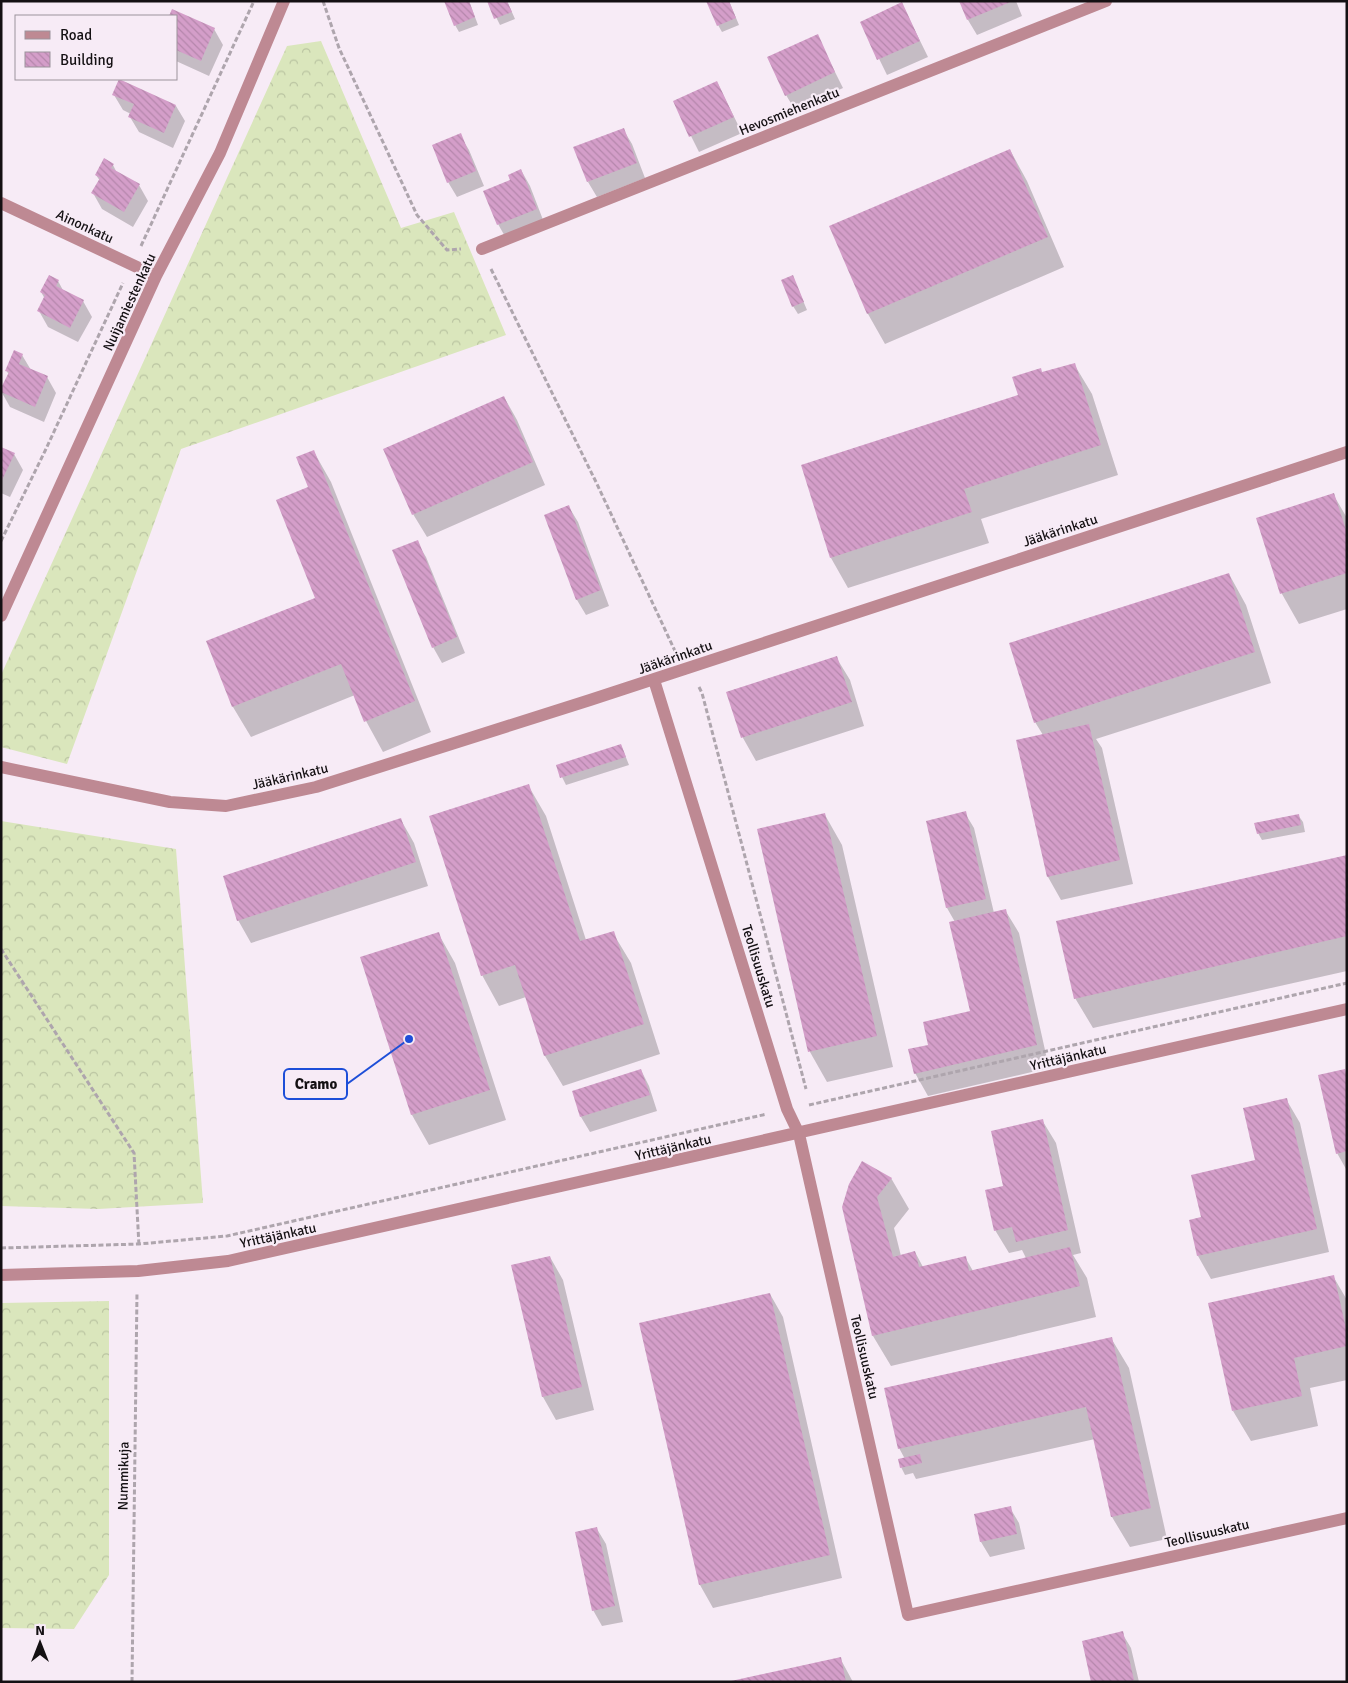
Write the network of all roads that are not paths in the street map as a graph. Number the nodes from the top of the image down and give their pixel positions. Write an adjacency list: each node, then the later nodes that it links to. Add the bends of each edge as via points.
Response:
1 (284, 1): 5 (street, Nuijamiestenkatu, via 220,153)
2 (1106, 1): 4 (street, Hevosmiehenkatu)
3 (1, 203): 5 (street, Ainonkatu)
4 (482, 249)
5 (156, 276): 7 (street, Nuijamiestenkatu)
6 (1347, 452): 8 (street, Jääkärinkatu)
7 (1, 616)
8 (654, 680): 9 (street, Jääkärinkatu, via 316,787 226,806 170,802); 11 (street, Teollisuuskatu, via 788,1109)
9 (1, 767)
10 (1347, 1009): 11 (street, Yrittäjänkatu)
11 (799, 1134): 12 (street, Yrittäjänkatu, via 228,1262 138,1271); 13 (street, Teollisuuskatu, via 908,1615)
12 (1, 1275)
13 (1347, 1518)

